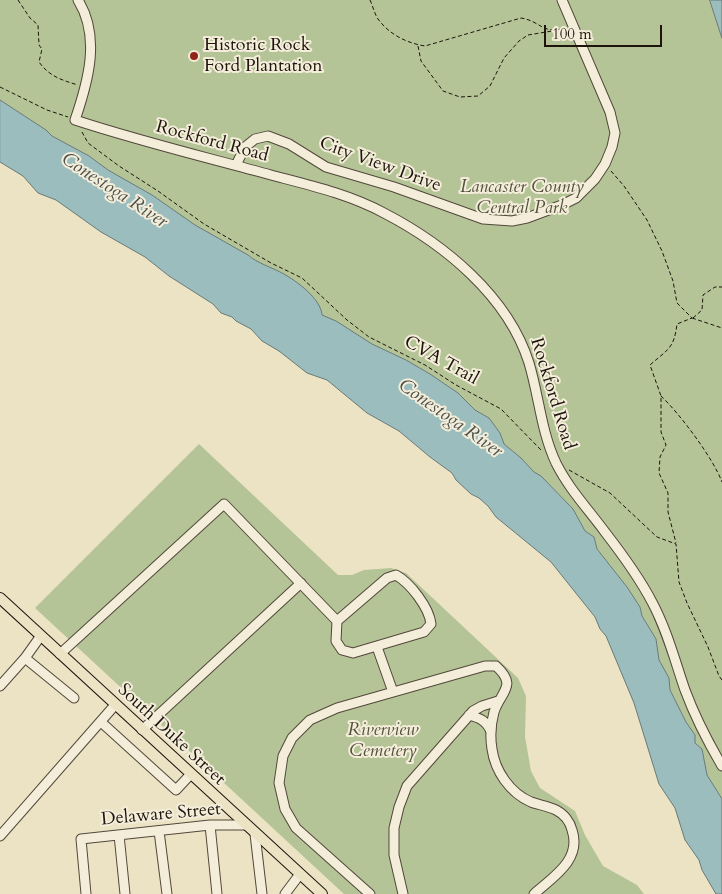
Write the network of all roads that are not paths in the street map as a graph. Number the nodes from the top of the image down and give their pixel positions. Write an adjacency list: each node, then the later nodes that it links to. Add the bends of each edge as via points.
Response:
1 (78, 0): 3 (street, Rockford Road, via 86,16 91,41 90,69 75,120)
2 (562, 0): 3 (street, City View Drive, via 614,123 614,140 605,164 576,198 527,218 506,222 477,217 394,186 335,170 272,137 255,139 245,147)
3 (236, 165): 20 (street, Rockford Road, via 339,194 373,208 422,235 456,261 492,298 520,341 528,361 546,436 556,462 652,602 693,710)
4 (301, 583): 6 (street); 9 (street, via 224,504); 18 (street)
5 (0, 598): 7 (main road, South Duke Street)
6 (337, 621): 8 (street, via 336,642 342,650 354,653); 8 (street, via 387,578 396,575 406,580 430,615 431,624 424,632)
7 (40, 637): 9 (main road, South Duke Street); 10 (street)
8 (377, 647): 12 (street)
9 (60, 654): 15 (main road, South Duke Street)
10 (25, 658): 11 (street); 13 (street)
11 (0, 686)
12 (393, 692): 14 (street, via 485,666 496,666 504,673 507,683 506,692); 37 (street, via 337,708 310,720 292,738 283,756 279,783 285,809 296,828)
13 (74, 698)
14 (498, 701): 16 (street); 19 (street)
15 (115, 705): 17 (street); 18 (main road, South Duke Street)
16 (469, 715): 19 (street, via 484,721); 29 (street, via 407,786 394,828)
17 (101, 722): 21 (street, via 176,790); 27 (street)
18 (142, 730): 21 (main road, South Duke Street)
19 (491, 732): 38 (street, via 494,759 506,782 526,800 558,811 568,821 573,834 570,859)
20 (722, 766)
21 (190, 775): 22 (main road, South Duke Street)
22 (245, 825): 23 (street, Delaware Street); 25 (main road, South Duke Street)
23 (210, 826): 24 (street, Delaware Street); 33 (street)
24 (159, 831): 26 (street, Delaware Street); 32 (street)
25 (255, 834): 28 (main road, South Duke Street); 34 (street)
26 (119, 835): 30 (street, Delaware Street, via 81,839); 31 (street)
27 (0, 836)
28 (300, 874): 35 (street); 36 (main road, South Duke Street)
29 (399, 893)
30 (86, 894)
31 (125, 894)
32 (167, 894)
33 (217, 894)
34 (262, 894)
35 (286, 894)
36 (322, 894)
37 (370, 894)
38 (534, 894)

